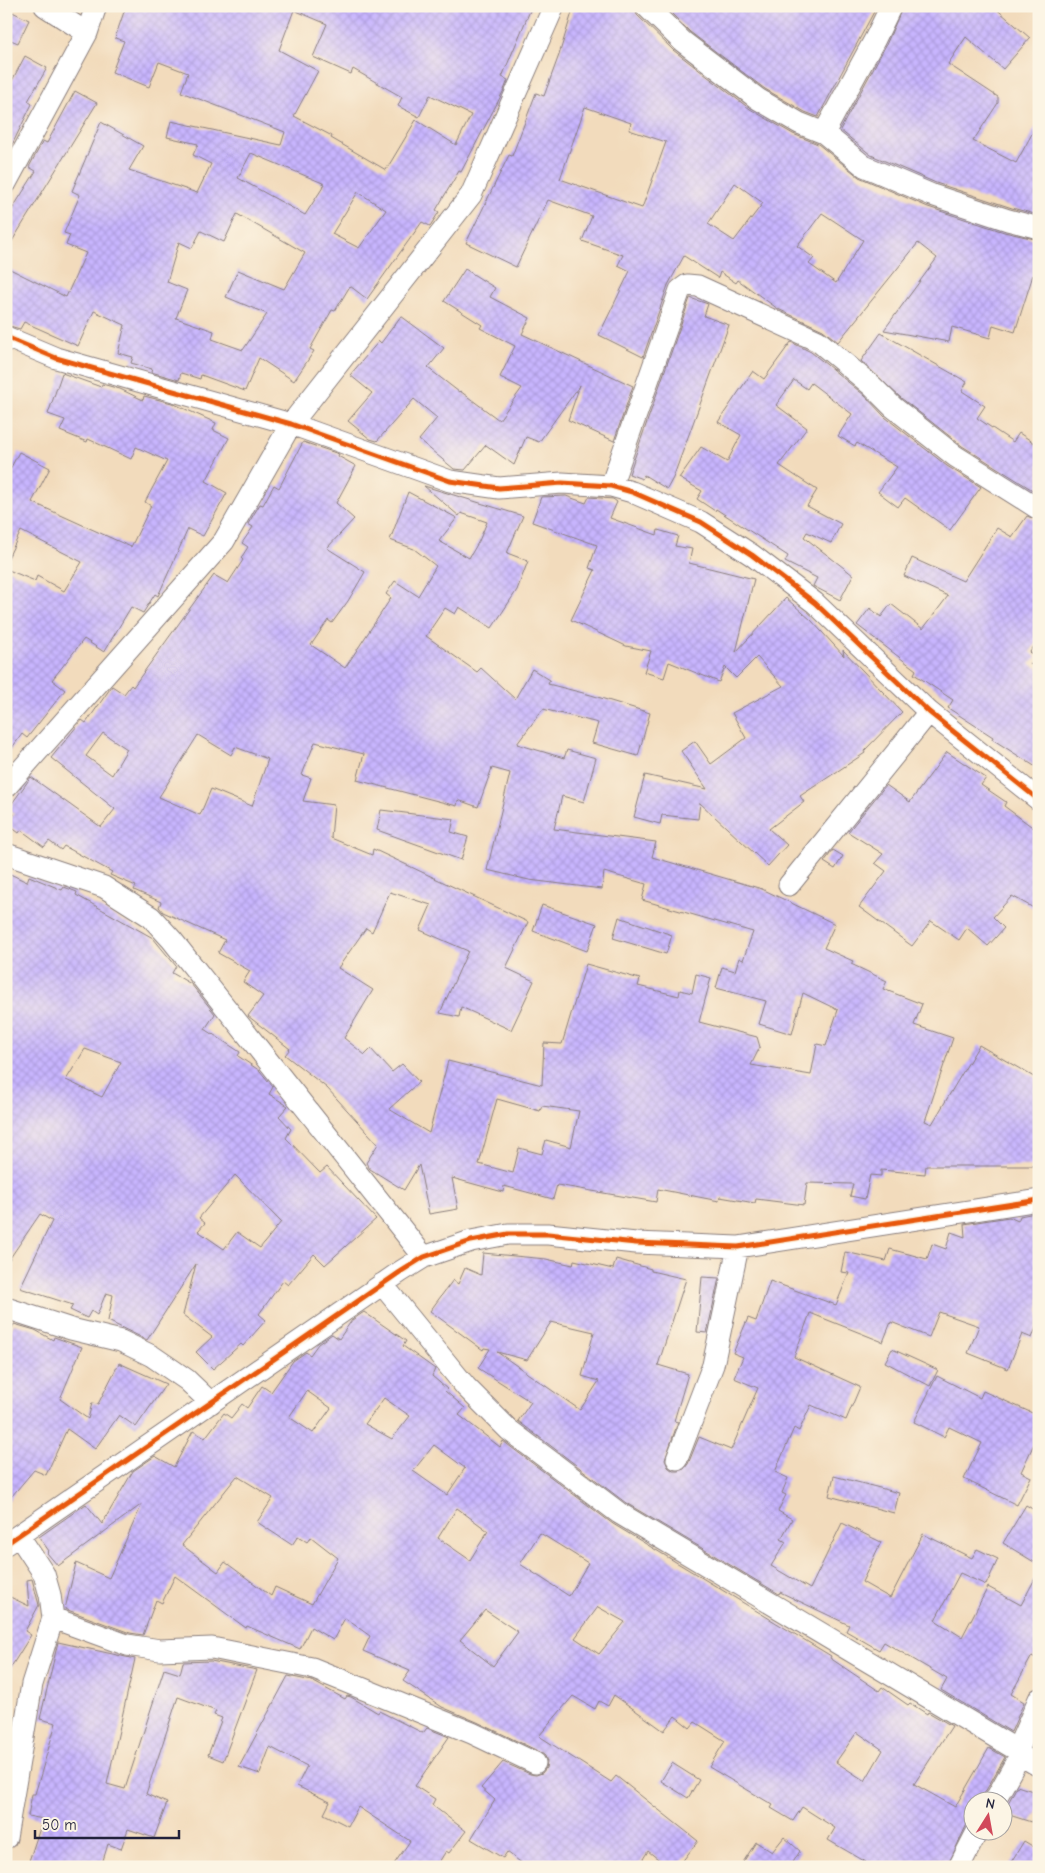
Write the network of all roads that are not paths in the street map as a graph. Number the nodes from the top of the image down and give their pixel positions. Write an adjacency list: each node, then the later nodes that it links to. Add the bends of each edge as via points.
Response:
1 (46, 6): 6 (street)
2 (96, 6): 6 (street)
3 (554, 6): 11 (street, via 471,195)
4 (646, 6): 7 (street, via 682,41 758,99 799,123)
5 (891, 6): 7 (street)
6 (87, 33): 8 (street)
7 (824, 133): 9 (street, via 864,166 932,195)
8 (6, 183)
9 (1039, 228)
10 (7, 340): 11 (street, via 56,358)
11 (291, 424): 12 (street, via 450,481 499,488 562,484); 15 (street, via 224,541)
12 (611, 486): 13 (street, via 680,290 688,285 698,286 818,341 955,456); 14 (street, via 701,522 752,555 814,602)
13 (1039, 509)
14 (929, 712): 16 (street); 18 (street)
15 (6, 787)
16 (1039, 800)
17 (6, 854): 21 (street, via 104,887 151,917)
18 (789, 885)
19 (1039, 1200): 20 (street)
20 (738, 1247): 21 (street, via 508,1234 471,1241); 25 (street, via 713,1365)
21 (424, 1257): 22 (street)
22 (382, 1284): 24 (street); 29 (street, via 466,1387 509,1430 618,1513)
23 (6, 1308): 24 (street, via 120,1341 152,1356 187,1380)
24 (211, 1403): 26 (street)
25 (677, 1459)
26 (12, 1540): 27 (street, via 44,1574)
27 (53, 1618): 30 (street, via 127,1645 160,1650 212,1648 312,1668 472,1733); 33 (street, via 32,1684)
28 (1039, 1699): 29 (street)
29 (1018, 1753): 31 (street); 32 (street)
30 (535, 1763)
31 (1039, 1766)
32 (1000, 1790)
33 (6, 1838)
34 (973, 1840): 35 (street)
35 (959, 1867)

